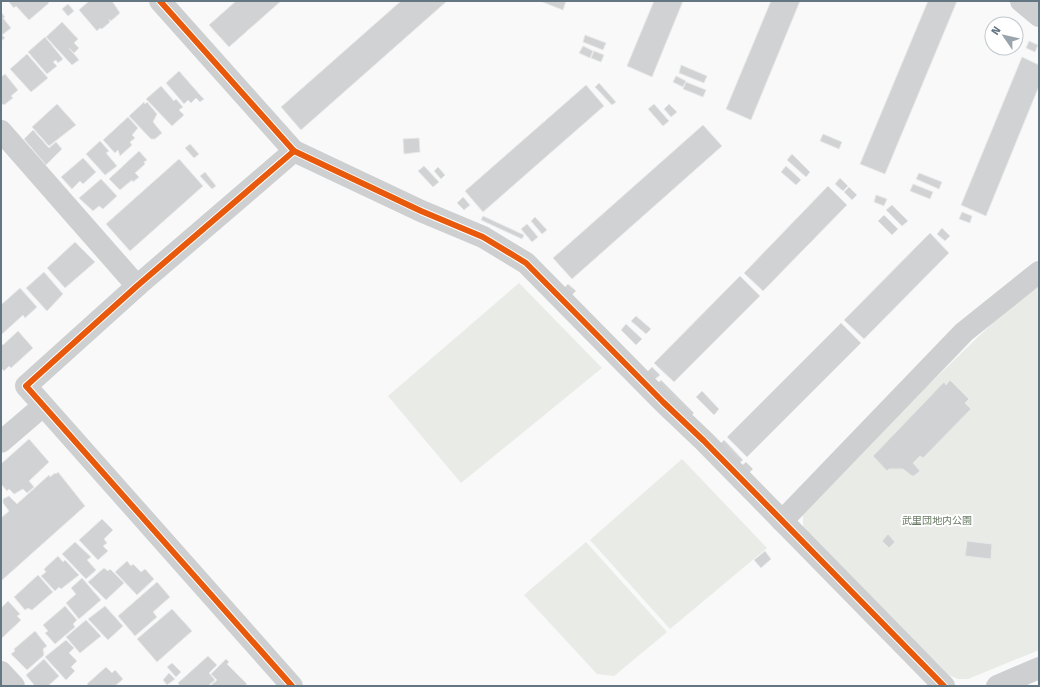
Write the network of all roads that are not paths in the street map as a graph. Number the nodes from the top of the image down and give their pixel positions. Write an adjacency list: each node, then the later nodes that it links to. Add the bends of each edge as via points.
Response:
1 (160, 1): 5 (street)
2 (1021, 1): 3 (street)
3 (1039, 16)
4 (1, 131): 7 (street)
5 (294, 151): 7 (street); 10 (street, via 483,237 526,263)
6 (1039, 272): 10 (street, via 964,332)
7 (137, 286): 8 (street, via 26,386)
8 (43, 406): 9 (street); 15 (street)
9 (1, 442)
10 (782, 521): 16 (street)
11 (1039, 668): 13 (street)
12 (1, 672): 14 (street)
13 (1004, 685)
14 (14, 686)
15 (292, 686)
16 (944, 686)

